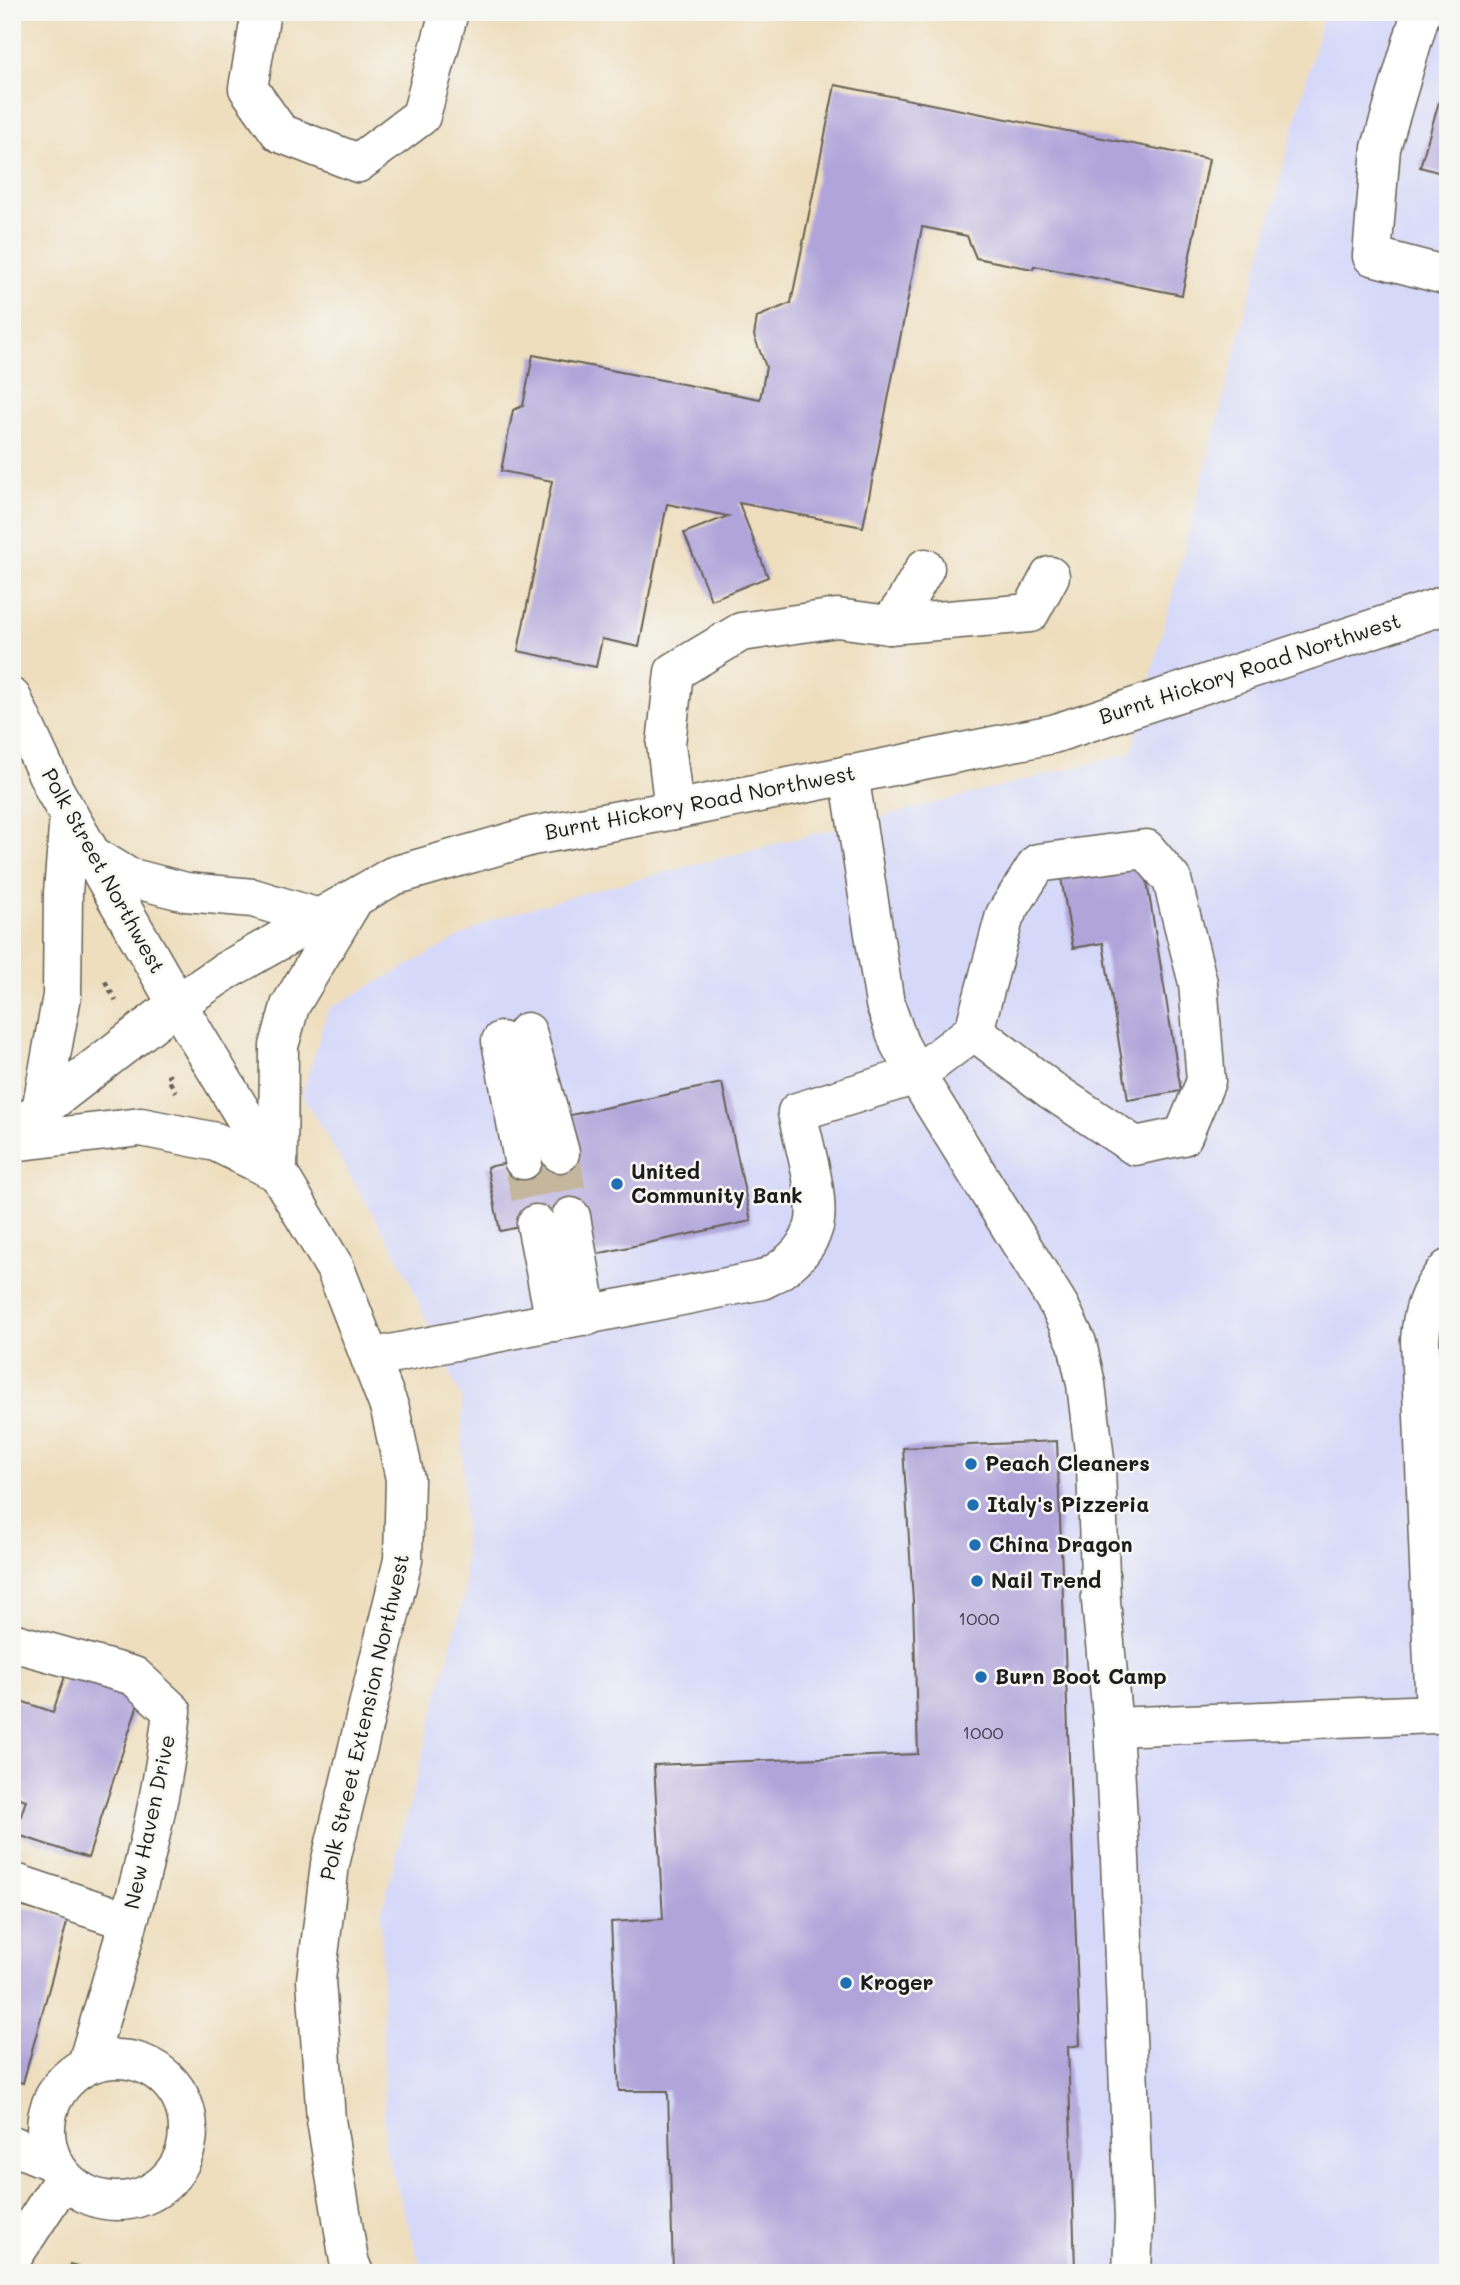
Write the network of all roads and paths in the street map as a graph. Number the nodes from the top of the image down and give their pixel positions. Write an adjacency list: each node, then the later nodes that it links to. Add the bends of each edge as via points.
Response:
1 (261, 12): 2 (street, via 248,88 279,134 358,163 422,116)
2 (449, 12)
3 (1421, 12): 4 (street, via 1381,148 1372,256)
4 (1448, 276)
5 (925, 568): 8 (street)
6 (1050, 576): 8 (street, via 1030,612)
7 (1448, 604): 10 (street, Burnt Hickory Road Northwest, via 1052,734)
8 (889, 625): 11 (street, via 837,618 741,632 674,672 666,744)
9 (12, 698): 12 (street, Polk Street Northwest)
10 (849, 774): 11 (street, Burnt Hickory Road Northwest); 21 (street, via 884,1004)
11 (674, 810): 14 (street, Burnt Hickory Road Northwest, via 532,836 393,876)
12 (69, 815): 13 (street, Polk Street Northwest); 22 (street, via 62,996)
13 (92, 855): 15 (street, via 128,877 186,892 253,898); 18 (street, Polk Street Northwest)
14 (355, 898): 15 (street, Burnt Hickory Road Northwest); 25 (street, via 287,1016 279,1046)
15 (319, 918): 18 (street, Burnt Hickory Road Northwest)
16 (103, 978): 17 (path)
17 (116, 1002)
18 (177, 1004): 22 (street, Burnt Hickory Road Northwest); 25 (street, Polk Street Extension Northwest)
19 (974, 1031): 19 (street, via 1005,915 1038,863 1146,849 1172,880 1198,983 1206,1082 1183,1136 1135,1146); 21 (street)
20 (514, 1036): 24 (street)
21 (916, 1075): 28 (street, via 797,1112 816,1204 814,1228 800,1253 781,1271 762,1280); 31 (street, via 1060,1307 1077,1343 1096,1468 1101,1601)
22 (27, 1121)
23 (12, 1142): 25 (street, via 141,1127 216,1142)
24 (542, 1157)
25 (278, 1173): 29 (street, Polk Street Extension Northwest, via 335,1268)
26 (553, 1220): 28 (street)
27 (1448, 1269): 31 (street, via 1429,1296 1421,1317 1420,1340 1436,1714)
28 (572, 1319): 29 (street)
29 (370, 1358): 38 (street, Polk Street Extension Northwest, via 390,1409 405,1479 404,1560 330,1864 316,1980 326,2120)
30 (12, 1642): 33 (street, New Haven Drive, via 134,1675 172,1711 167,1758)
31 (1113, 1727): 39 (street, via 1135,2218)
32 (12, 1882): 33 (street)
33 (128, 1922): 34 (street, New Haven Drive)
34 (87, 2064): 36 (street, via 68,2077 54,2095 47,2117 46,2140); 36 (street, via 110,2058 135,2060 157,2070 186,2108 189,2132 184,2156 171,2177 153,2192 130,2201 106,2201 83,2193)
35 (12, 2145): 36 (street)
36 (58, 2170): 37 (street)
37 (12, 2258)
38 (354, 2273)
39 (1132, 2273)

